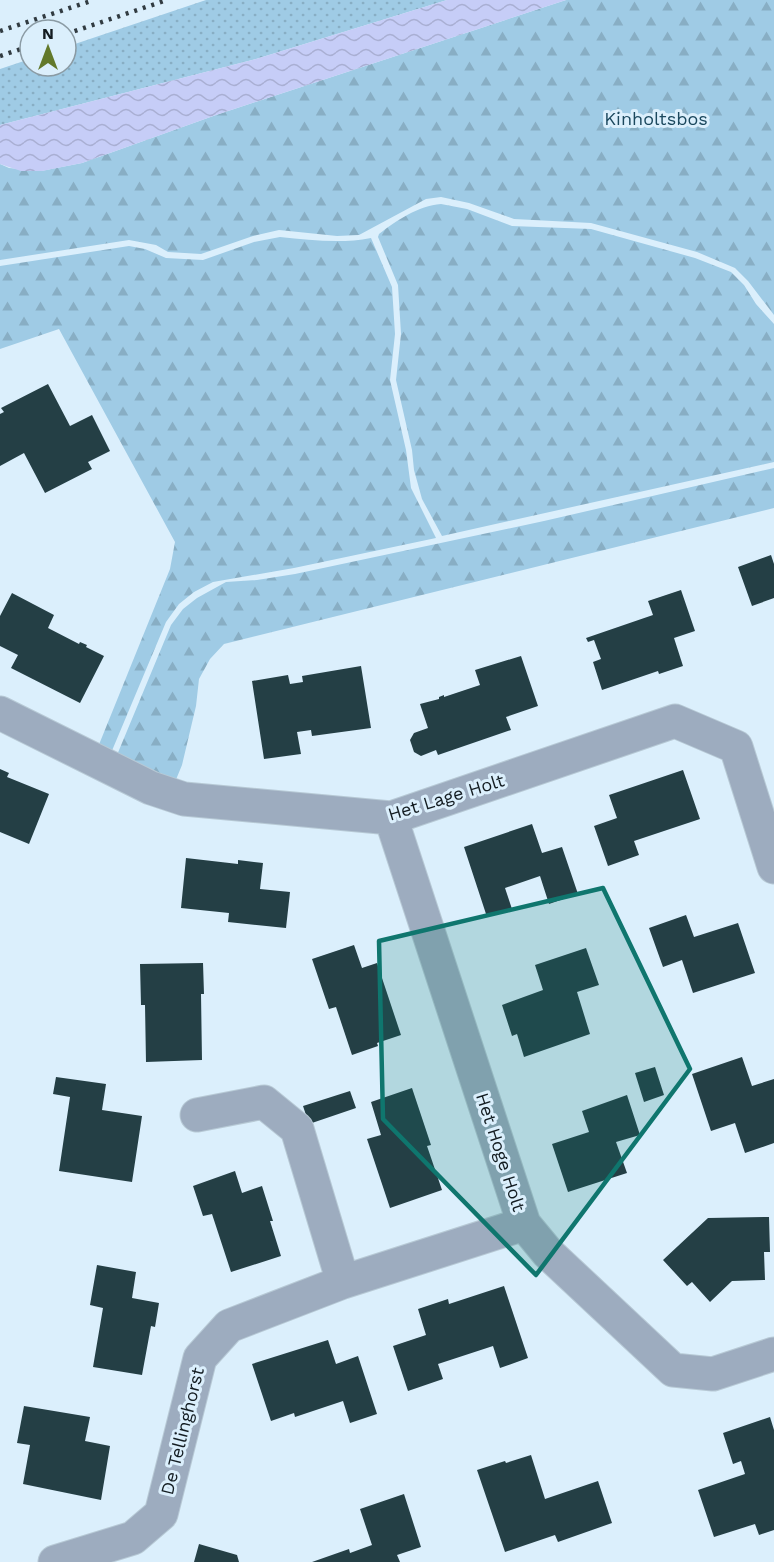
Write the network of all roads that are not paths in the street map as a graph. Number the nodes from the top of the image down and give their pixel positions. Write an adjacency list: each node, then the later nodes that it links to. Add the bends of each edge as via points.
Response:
1 (0, 713): 2 (street, Het Lage Holt, via 150,788 184,799)
2 (391, 818): 3 (street, Het Lage Holt, via 675,721 736,747); 5 (street, Het Hoge Holt)
3 (774, 867)
4 (197, 1115): 6 (street, via 264,1102 297,1129)
5 (524, 1224): 6 (street, De Tellinghorst); 7 (street, Het Hoge Holt, via 548,1253 673,1370 713,1374)
6 (343, 1282): 8 (street, De Tellinghorst, via 229,1326 200,1358 161,1514 133,1538)
7 (774, 1354)
8 (55, 1562)

